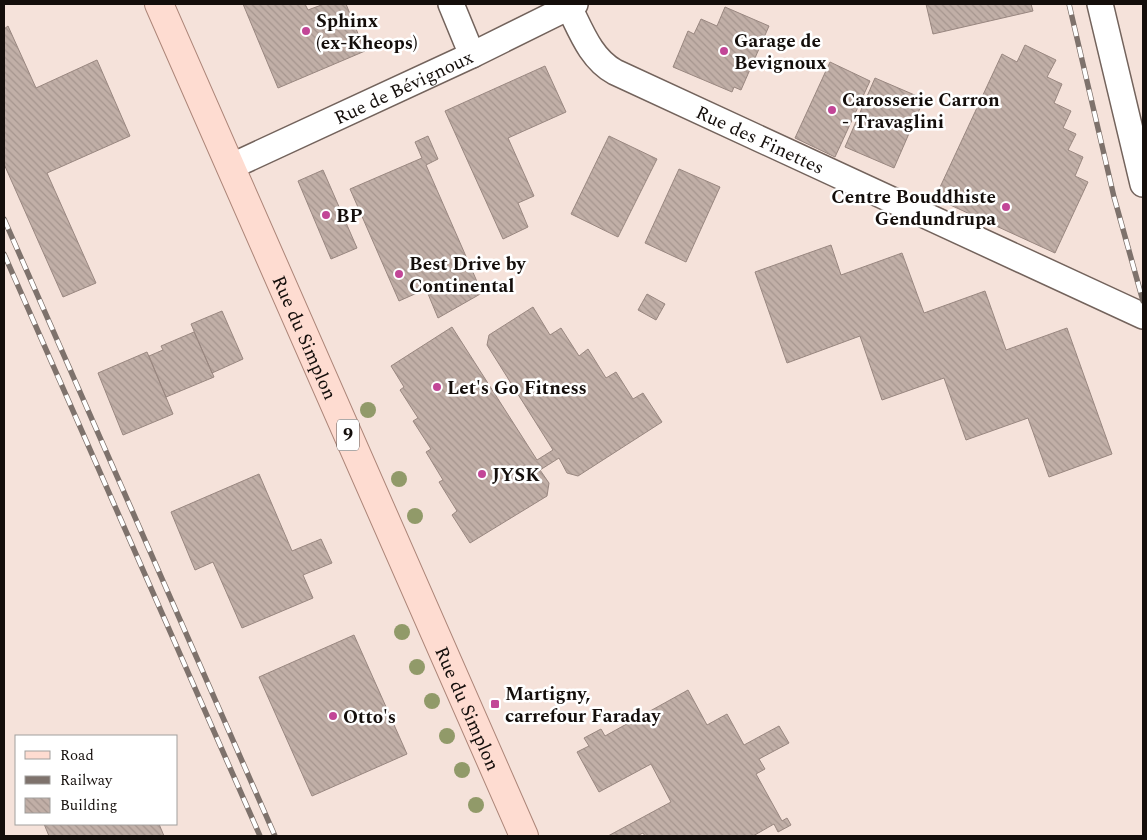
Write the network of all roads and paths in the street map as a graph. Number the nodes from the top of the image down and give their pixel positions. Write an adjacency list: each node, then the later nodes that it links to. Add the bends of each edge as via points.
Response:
1 (159, 4): 6 (main road, Rue du Simplon / 9)
2 (451, 4): 5 (street)
3 (1100, 4): 7 (street)
4 (572, 5): 5 (street, Rue de Bévignoux); 8 (street, Rue des Finettes, via 593,53 603,66)
5 (472, 55): 6 (street, Rue de Bévignoux)
6 (230, 167): 9 (main road, Rue du Simplon / 9)
7 (1143, 184)
8 (1143, 316)
9 (524, 836)

